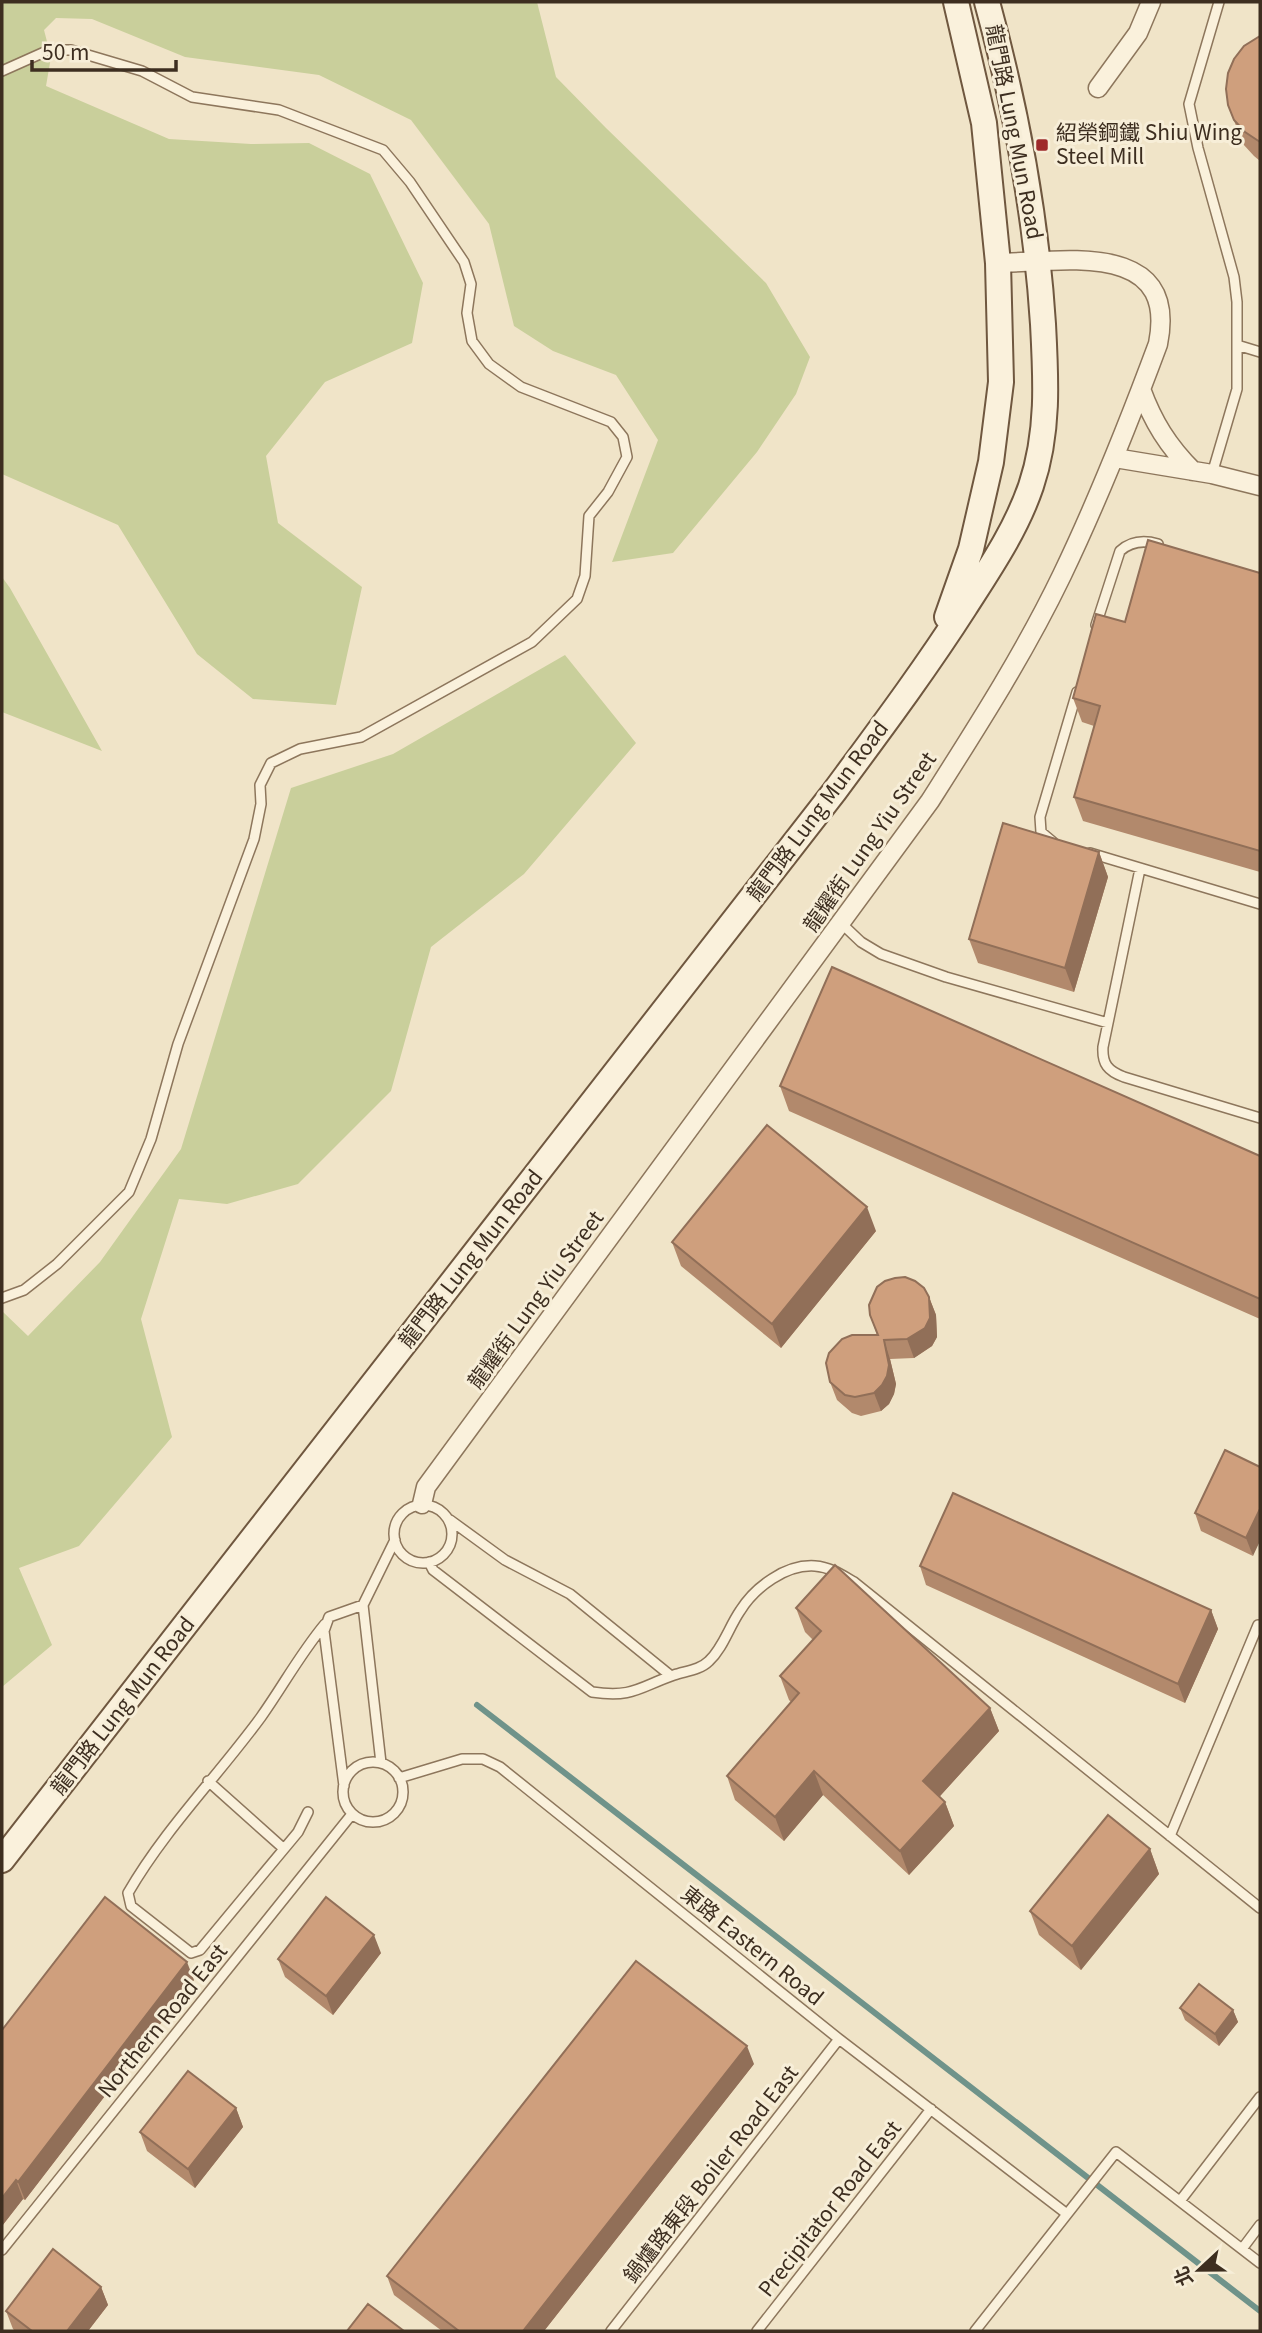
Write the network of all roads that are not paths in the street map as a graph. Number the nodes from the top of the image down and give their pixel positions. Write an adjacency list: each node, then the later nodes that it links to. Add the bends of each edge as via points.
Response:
1 (956, 2): 8 (street, 龍門路 Lung Mun Road, via 984,123)
2 (987, 2): 7 (street, 龍門路 Lung Mun Road, via 1028,178)
3 (1151, 2): 6 (street, via 1138,33)
4 (1219, 2): 9 (lane, via 1189,104 1234,276)
5 (2, 71): 27 (lane, via 49,50 71,50 142,72 192,97 279,110 383,150 464,262 471,284 467,313 472,341 489,364 521,387 611,422 623,437 627,457 589,516 585,576 577,599 532,642 361,737 300,749 271,763 261,785 254,839 178,1044 151,1139 130,1192 57,1264 24,1290)
6 (1098, 88)
7 (1039, 262): 8 (street, 龍耀街 Lung Yiu Street); 11 (street, 龍耀街 Lung Yiu Street, via 1120,265 1151,288 1162,325); 18 (street, 龍門路 Lung Mun Road, via 1047,392 1031,486 1002,550)
8 (998, 263): 18 (street, 龍門路 Lung Mun Road, via 1001,382 991,462 971,549)
9 (1237, 345): 10 (lane); 14 (lane, via 1237,389)
10 (1260, 352)
11 (1141, 389): 12 (street, 龍耀街 Lung Yiu Street); 13 (street, via 1161,434)
12 (1115, 458): 13 (street); 24 (street, 龍耀街 Lung Yiu Street, via 1061,576 999,691 930,801)
13 (1193, 471): 14 (street)
14 (1212, 474): 15 (street)
15 (1260, 486)
16 (1163, 545): 17 (lane, via 1136,542 1120,551)
17 (1093, 635)
18 (935, 654): 44 (street, 龍門路 Lung Mun Road, via 834,792)
19 (1078, 687): 20 (lane, via 1040,817 1044,836)
20 (1067, 846)
21 (1079, 850): 22 (lane)
22 (1140, 869): 23 (lane); 25 (lane)
23 (1260, 904)
24 (841, 923): 25 (lane, via 880,954); 28 (street, 龍耀街 Lung Yiu Street, via 426,1488)
25 (1108, 1023): 26 (lane, via 1102,1057 1112,1073)
26 (1260, 1118)
27 (2, 1298)
28 (422, 1504): 29 (lane, via 436,1507); 30 (lane, via 401,1515)
29 (450, 1520): 31 (lane, via 453,1539 449,1548); 35 (lane, via 505,1560 570,1594)
30 (395, 1540): 31 (lane, via 407,1559); 32 (lane)
31 (429, 1563): 35 (lane, via 592,1692 614,1696)
32 (363, 1605): 33 (lane, via 329,1617); 36 (lane)
33 (325, 1624): 38 (lane, via 302,1651 261,1717); 39 (lane)
34 (1258, 1625): 42 (lane)
35 (671, 1676): 42 (lane, via 707,1664 740,1609 776,1576 799,1567 834,1570 855,1582)
36 (381, 1763): 37 (lane); 39 (lane, via 353,1769)
37 (399, 1778): 41 (lane, via 403,1787 400,1806 387,1819 369,1822); 46 (lane, 東路 Eastern Road, via 462,1759 483,1759 500,1767)
38 (208, 1781): 43 (lane); 43 (lane, via 128,1893 131,1906 191,1953 200,1950)
39 (344, 1786): 41 (lane)
40 (307, 1812): 43 (lane, via 298,1832)
41 (352, 1814): 53 (lane, Northern Road East)
42 (1170, 1836): 45 (lane)
43 (283, 1848)
44 (2, 1860)
45 (1260, 1908)
46 (839, 2039): 48 (lane, 東路 Eastern Road); 55 (lane, 鍋爐路東段 Boiler Road East)
47 (1260, 2097): 49 (lane)
48 (931, 2109): 50 (lane, 東路 Eastern Road); 56 (lane, Precipitator Road East)
49 (1180, 2201): 50 (lane, via 1116,2152); 52 (lane)
50 (1067, 2214): 57 (lane)
51 (1260, 2225): 52 (lane)
52 (1242, 2249): 54 (lane)
53 (2, 2250)
54 (1260, 2263)
55 (611, 2331)
56 (757, 2331)
57 (975, 2331)

